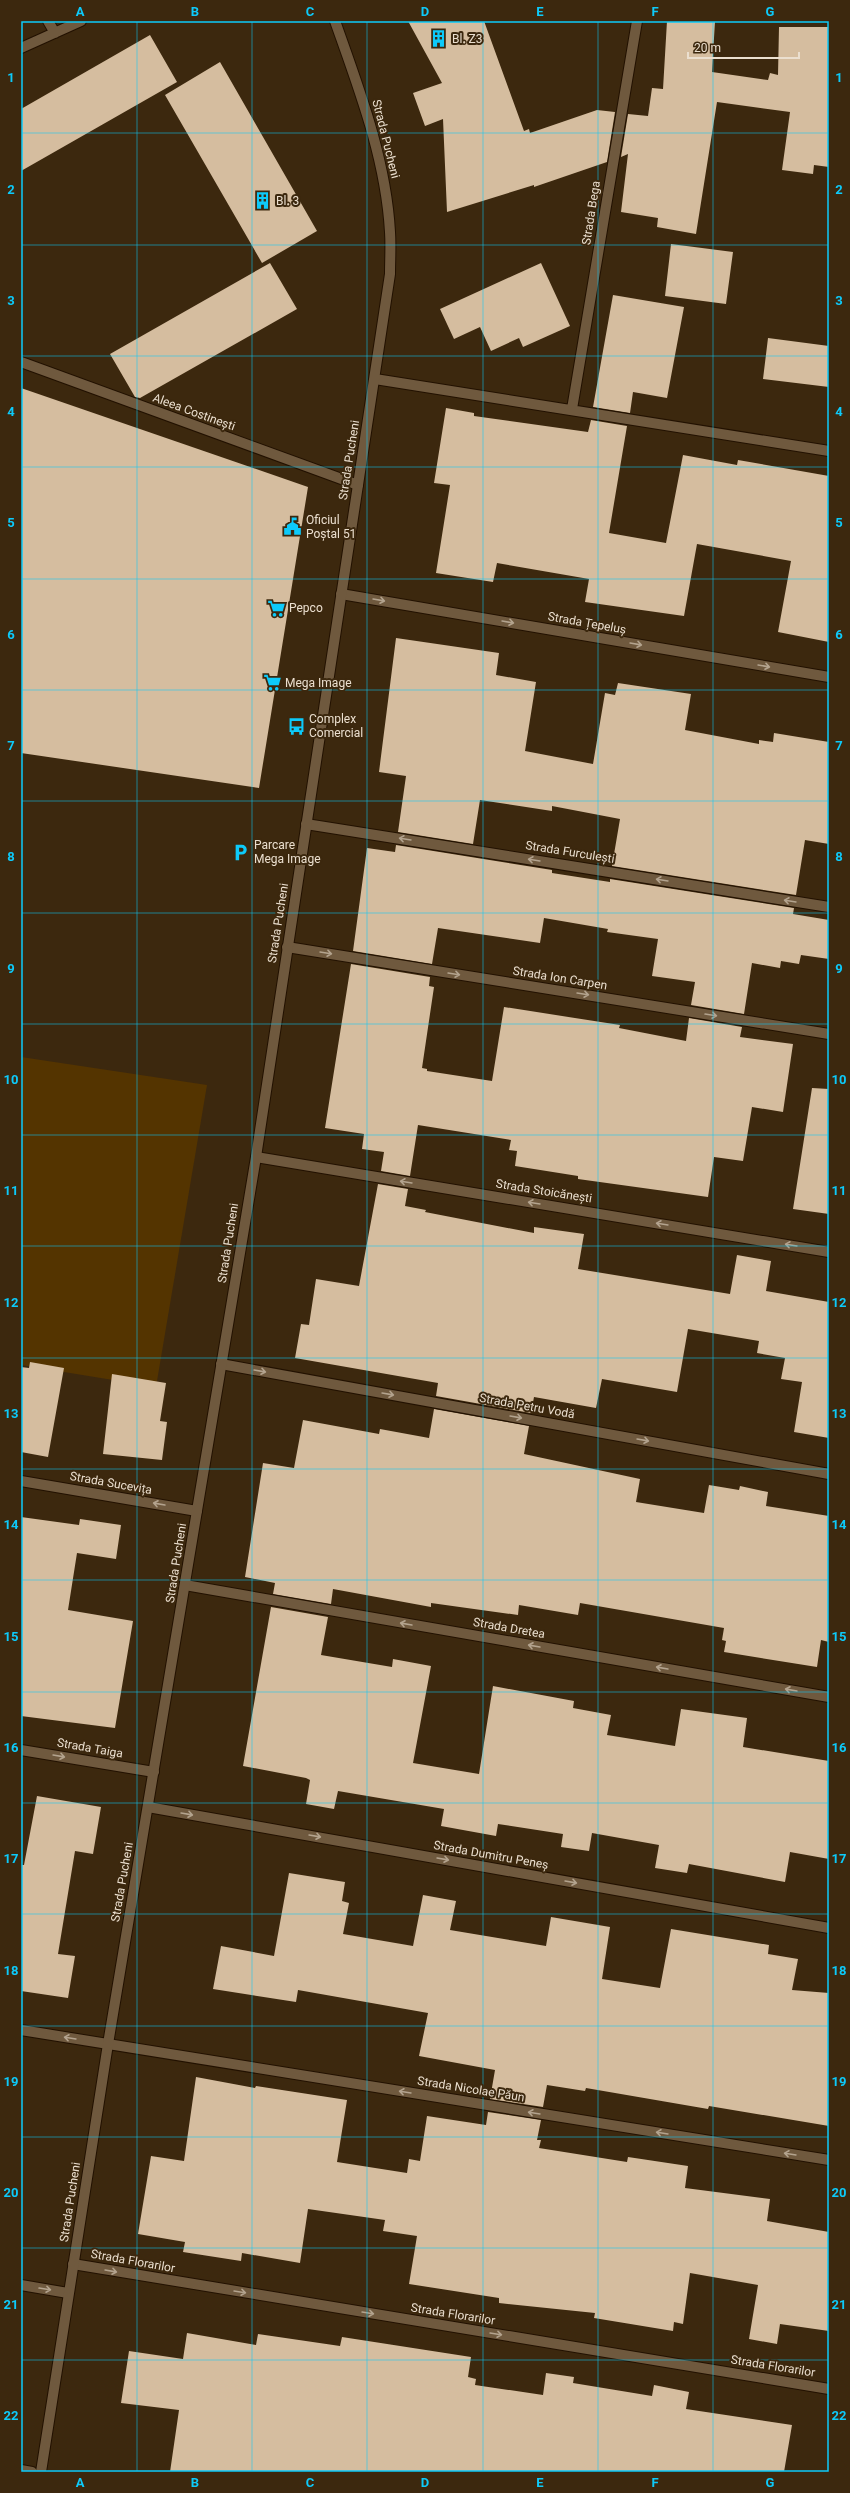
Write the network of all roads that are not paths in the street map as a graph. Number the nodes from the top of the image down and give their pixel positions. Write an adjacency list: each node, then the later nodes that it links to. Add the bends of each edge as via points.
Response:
1 (48, 21): 5 (street)
2 (82, 21): 5 (street)
3 (335, 21): 8 (street, Strada Pucheni, via 367,113 386,193 390,232 390,274)
4 (636, 21): 9 (street, Strada Bega)
5 (55, 33): 6 (street)
6 (21, 48)
7 (21, 362): 11 (street, Aleea Costinești)
8 (375, 379): 9 (street); 11 (street, Strada Pucheni)
9 (572, 409): 10 (street)
10 (829, 451)
11 (358, 485): 12 (street, Strada Pucheni)
12 (341, 594): 13 (street, Strada Țepeluș, one-way to 13); 14 (street, Strada Pucheni)
13 (829, 677)
14 (306, 824): 15 (street, Strada Furculești, one-way to 14); 16 (street, Strada Pucheni)
15 (829, 907)
16 (287, 947): 17 (street, Strada Ion Carpen, one-way to 17); 18 (street, Strada Pucheni)
17 (829, 1034)
18 (256, 1157): 19 (street, Strada Stoicănești, one-way to 18); 20 (street, Strada Pucheni)
19 (829, 1252)
20 (221, 1364): 21 (street, Strada Petru Vodă, one-way to 21); 23 (street, Strada Pucheni)
21 (829, 1474)
22 (21, 1481): 23 (street, Strada Sucevița, one-way to 22)
23 (197, 1511): 24 (street, Strada Pucheni)
24 (185, 1585): 25 (street, Strada Dretea, one-way to 24); 27 (street, Strada Pucheni)
25 (829, 1697)
26 (21, 1750): 27 (street, Strada Taiga, one-way to 27)
27 (154, 1772): 28 (street, Strada Pucheni)
28 (148, 1807): 29 (street, Strada Dumitru Peneș, one-way to 29); 31 (street, Strada Pucheni)
29 (829, 1928)
30 (21, 2030): 31 (street, Strada Nicolae Păun, one-way to 30)
31 (108, 2044): 32 (street, Strada Nicolae Păun, one-way to 31); 33 (street, Strada Pucheni)
32 (829, 2160)
33 (73, 2264): 35 (street, Strada Pucheni); 36 (street, Strada Florarilor, one-way to 36)
34 (21, 2285): 35 (street, one-way to 35)
35 (68, 2293): 39 (street, Strada Pucheni)
36 (829, 2389)
37 (21, 2470): 38 (street)
38 (32, 2472)
39 (41, 2472)

